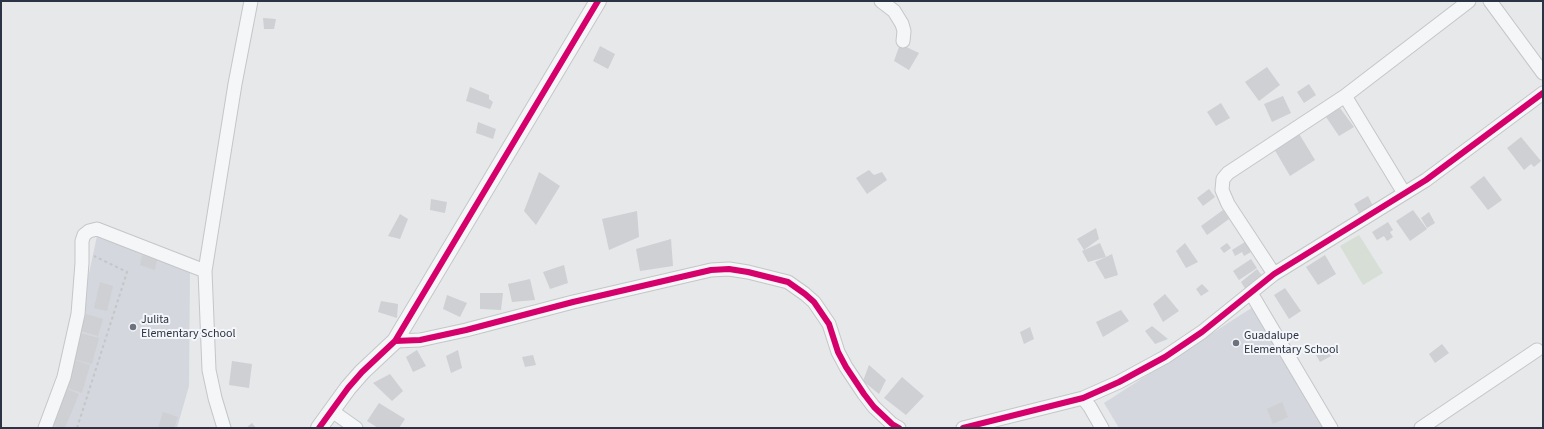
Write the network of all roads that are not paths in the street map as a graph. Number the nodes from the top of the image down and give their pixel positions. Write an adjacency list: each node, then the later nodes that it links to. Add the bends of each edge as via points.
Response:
1 (251, 1): 11 (street)
2 (598, 1): 14 (street)
3 (880, 1): 6 (street, via 894,11 902,24)
4 (1469, 1): 9 (street)
5 (1490, 1): 7 (street)
6 (903, 41)
7 (1543, 74)
8 (1543, 93): 10 (street)
9 (1345, 96): 10 (street); 12 (street, via 1228,173 1223,179 1222,190 1228,204)
10 (1404, 193): 12 (street)
11 (205, 271): 18 (street, via 97,229 88,231 82,241 78,314 64,377); 19 (street, via 209,370)
12 (1274, 274): 13 (street)
13 (1251, 293): 16 (street, via 1202,332 1165,357); 25 (street)
14 (395, 341): 17 (street, via 362,372); 22 (street, via 420,340 466,330 712,270 748,272 788,282 814,302 829,324 838,352 860,389 874,407)
15 (1537, 350): 26 (street)
16 (1083, 398): 23 (street); 24 (street)
17 (332, 411): 20 (street); 21 (street)
18 (45, 428)
19 (224, 428)
20 (319, 428)
21 (356, 428)
22 (899, 428)
23 (963, 428)
24 (1102, 428)
25 (1330, 428)
26 (1421, 428)

